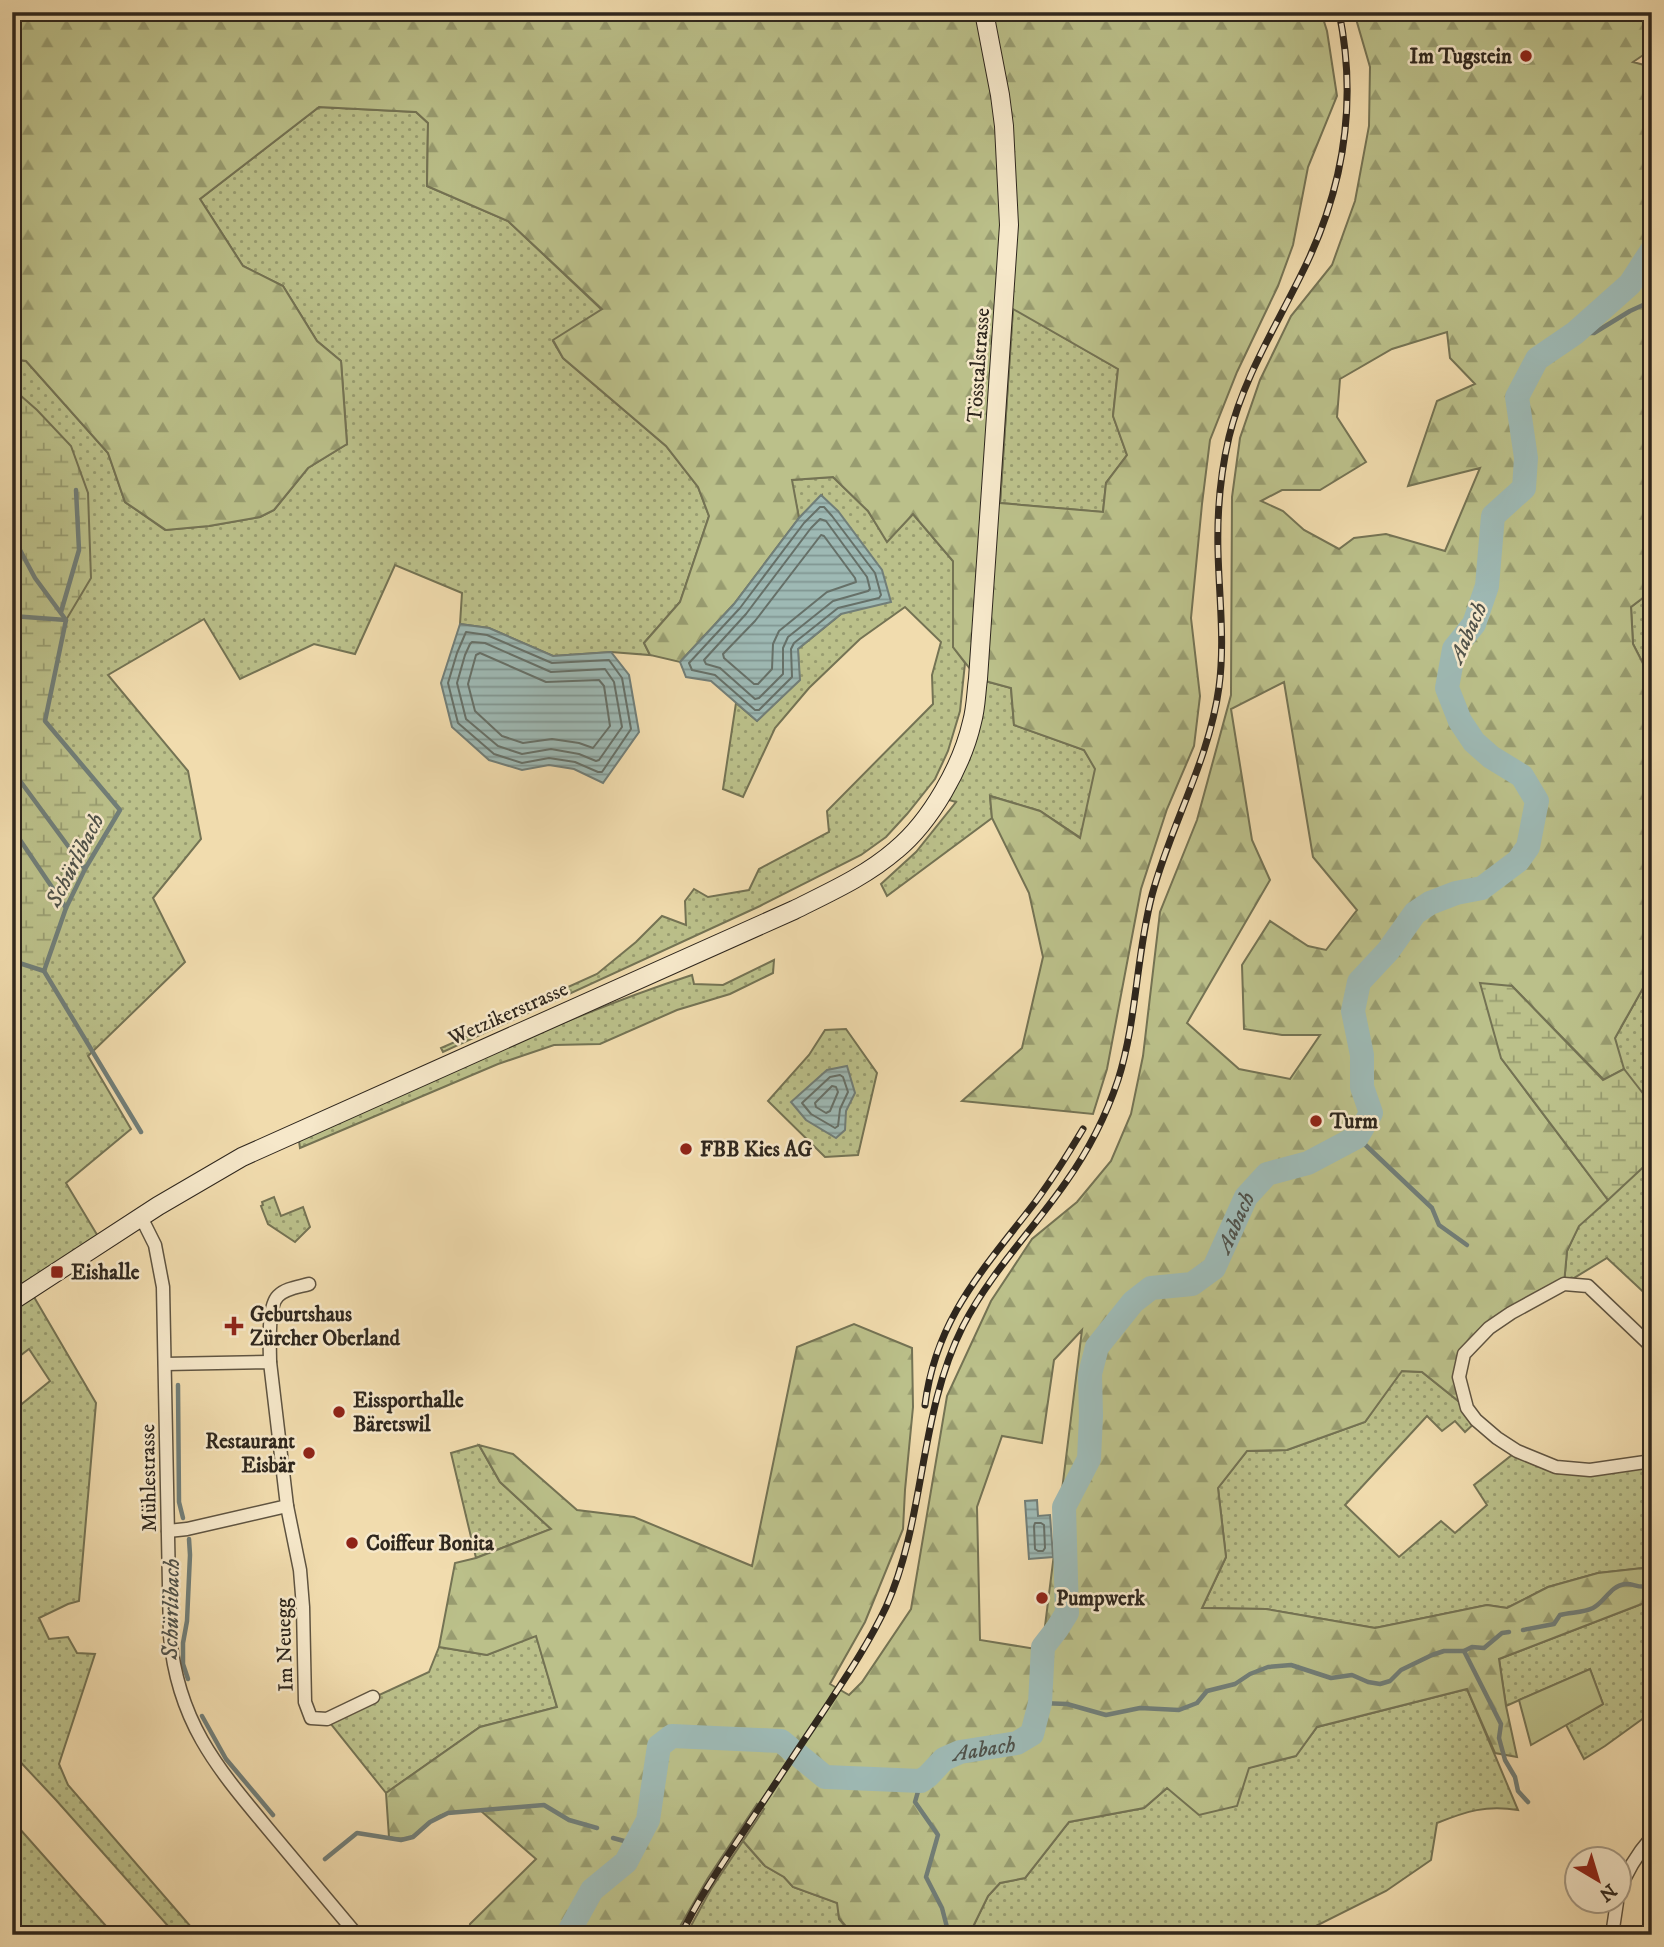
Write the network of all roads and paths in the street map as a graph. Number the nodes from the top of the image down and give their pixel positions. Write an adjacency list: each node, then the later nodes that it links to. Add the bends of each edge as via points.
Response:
1 (984, 12): 2 (main road, Tösstalstrasse, via 1004,126 1009,225)
2 (972, 721): 3 (main road, Wetzikerstrasse, via 961,757 919,827 869,871 794,910 246,1155)
3 (141, 1217): 5 (main road, Wetzikerstrasse); 8 (street, Mühlestrasse, via 151,1235 163,1287)
4 (309, 1284): 7 (street, via 275,1298)
5 (12, 1301)
6 (1652, 1347): 9 (street, via 1588,1286 1564,1284 1489,1328 1464,1354 1460,1377 1467,1408 1476,1420 1517,1451 1556,1467 1590,1470)
7 (270, 1362): 8 (street); 10 (street)
8 (165, 1364): 11 (street, Mühlestrasse)
9 (1652, 1461)
10 (287, 1506): 11 (street); 12 (street, Im Neuegg, via 300,1570 305,1702 311,1718 327,1718)
11 (168, 1531): 16 (street, Mühlestrasse, via 171,1652 183,1702 198,1737)
12 (373, 1697)
13 (1652, 1837): 14 (street)
14 (1632, 1864)
15 (1615, 1916): 17 (street)
16 (356, 1935)
17 (1612, 1935)

